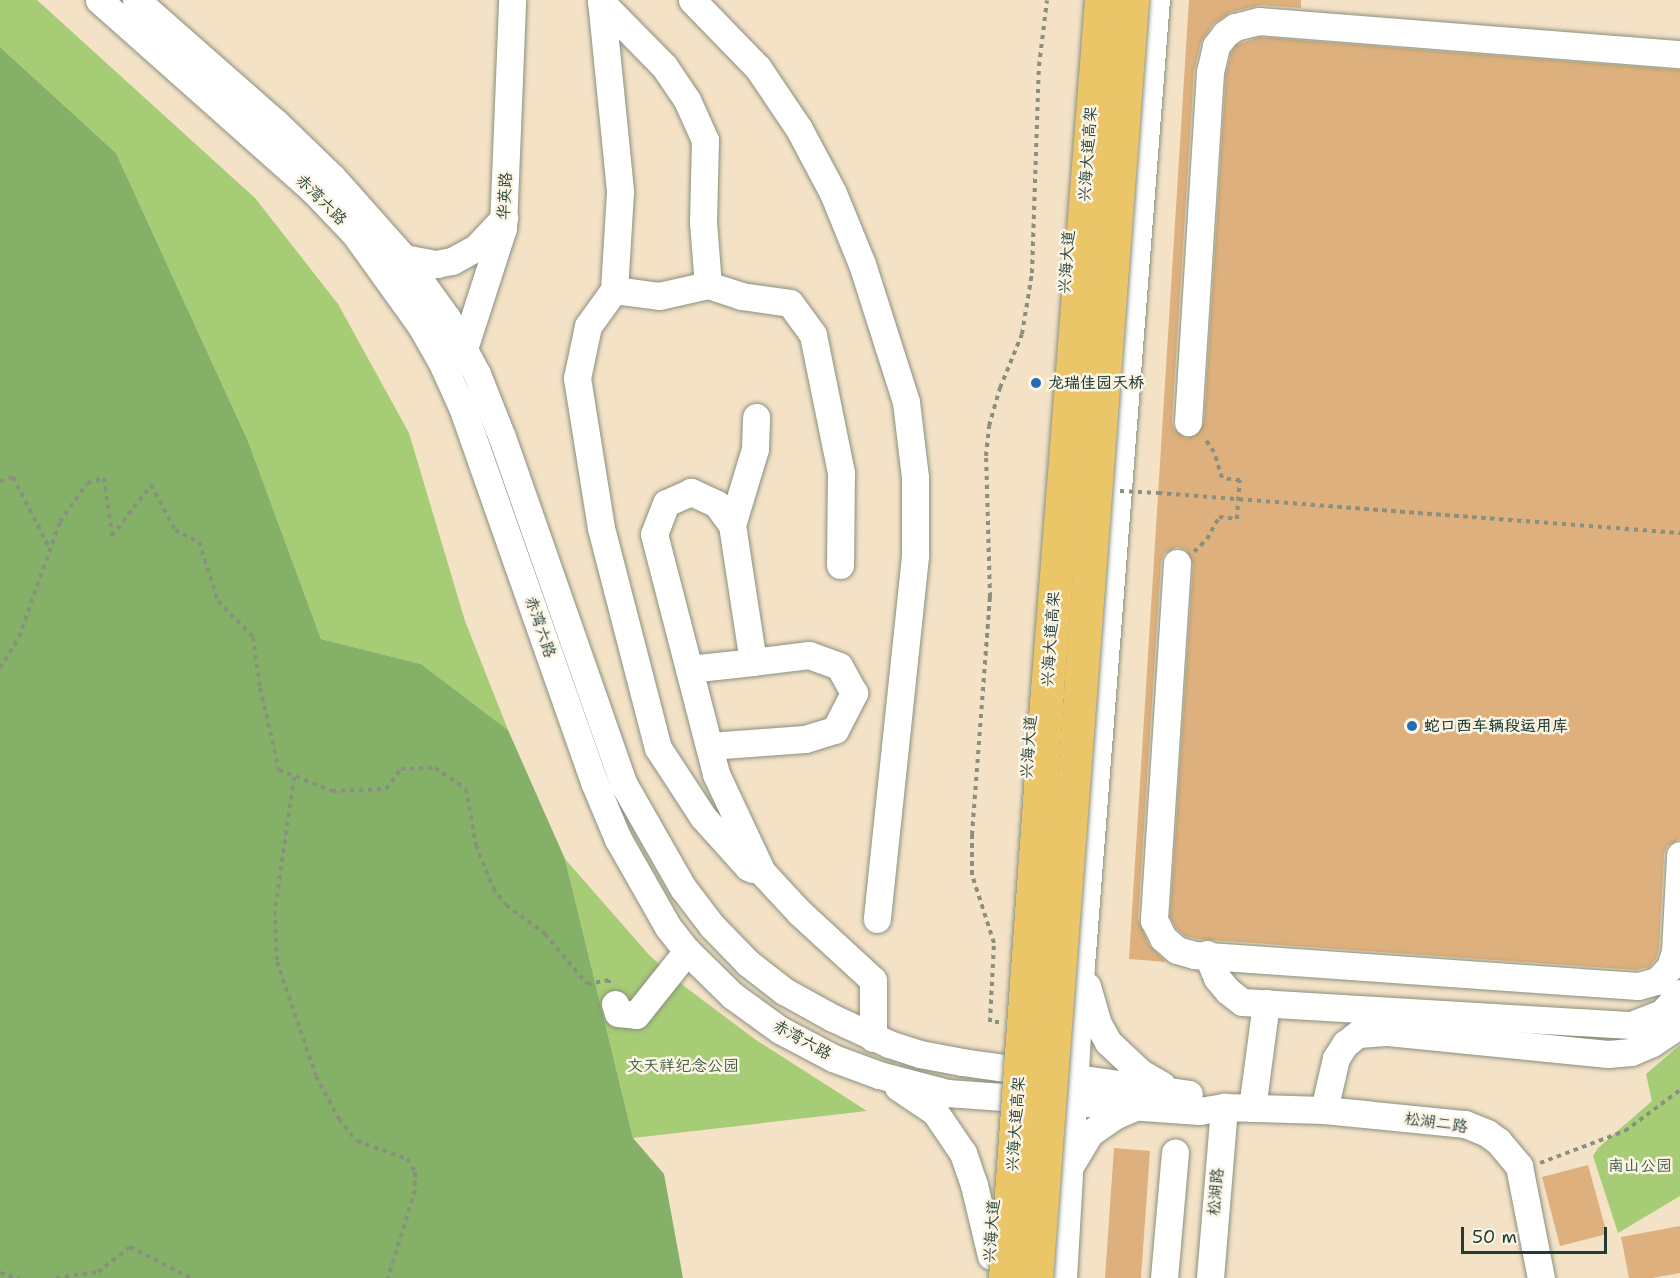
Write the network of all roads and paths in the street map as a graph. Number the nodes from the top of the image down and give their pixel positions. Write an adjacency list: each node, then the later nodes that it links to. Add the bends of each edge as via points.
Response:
1 (99, 0): 18 (street, 赤湾六路, via 290,168 355,234 421,326)
2 (136, 0): 14 (street, 赤湾六路, via 275,122 361,207)
3 (512, 0): 13 (street, 华英路)
4 (692, 0): 36 (street, via 758,68 804,138 862,264 906,402 915,477 915,556)
5 (1047, 0): 44 (path, via 1039,66 1032,273 1022,334 994,407 986,456 990,597 972,875 994,943)
6 (1088, 0): 46 (street, 兴海大道)
7 (1101, 0): 59 (main road, 兴海大道高架, bridge, via 1047,690)
8 (1132, 0): 66 (main road, 兴海大道高架, bridge)
9 (1156, 0): 39 (street)
10 (601, 1): 15 (street, via 664,66 687,100 705,140 703,222); 16 (street, via 620,192)
11 (1262, 11): 12 (street); 20 (street, via 1225,34 1216,46 1210,72)
12 (1680, 54)
13 (504, 218): 14 (street, via 477,247 453,261 436,264); 17 (street, 华英路)
14 (404, 258): 17 (street, 赤湾六路)
15 (708, 285): 16 (street, via 659,296); 28 (street, via 741,296 790,303 813,335 841,473)
16 (614, 290): 35 (street, via 588,326 577,378 600,528 658,748 703,817 748,867)
17 (465, 349): 18 (street, 华英路); 45 (street, 赤湾六路, via 502,437 623,783 683,888 748,963 784,991)
18 (452, 384): 37 (street, 赤湾六路, via 594,782 647,895)
19 (756, 417): 24 (street, via 755,449)
20 (1188, 423): 23 (path, via 1214,452 1222,478 1240,480)
21 (0, 481): 26 (path, via 13,477)
22 (1158, 493): 23 (path)
23 (1239, 499): 25 (path); 27 (path, via 1237,519 1219,517 1198,549)
24 (732, 525): 29 (street); 31 (street, via 717,504 691,492 666,502 654,534)
25 (1680, 532)
26 (50, 549): 30 (path, via 19,637); 33 (path, via 60,522 87,483 104,478 112,536 151,485 175,530 199,542 218,602 253,637 279,770)
27 (1177, 563): 34 (street, via 1154,920 1163,938 1177,950 1194,955 1638,986 1657,981 1670,967 1675,952)
28 (840, 564)
29 (753, 662): 31 (street); 32 (street, via 810,655 839,666 854,693 835,730 805,739)
30 (0, 668)
31 (689, 669): 32 (street)
32 (709, 746): 35 (street, via 716,774)
33 (294, 777): 42 (path, via 332,791 386,789 401,769 435,768 466,789 476,845 493,888 506,905 545,934 587,984 609,980); 65 (path, via 275,912 277,962 316,1076 339,1119 357,1141 408,1160 415,1172 415,1190)
34 (1680, 855)
35 (762, 872): 45 (street, via 873,980)
36 (877, 919)
37 (687, 951): 42 (street, via 636,1015 618,1013); 47 (street, 赤湾六路, via 733,996 780,1030 833,1058)
38 (1207, 954): 41 (street, via 1227,991 1242,1002)
39 (1082, 965): 48 (street); 50 (street, via 1097,1023 1108,1042 1141,1072)
40 (1680, 993): 41 (street, via 1662,1013 1630,1025)
41 (1266, 1003): 54 (street)
42 (615, 1004)
43 (1680, 1020): 55 (street, via 1670,1031 1631,1052 1608,1054 1388,1032 1358,1034 1336,1058)
44 (990, 1022)
45 (873, 1038): 46 (street, 赤湾六路, via 920,1054)
46 (1004, 1066): 48 (street, 赤湾六路); 51 (street, 兴海大道)
47 (879, 1075): 51 (street, 赤湾六路, via 947,1093); 59 (street, via 935,1112 963,1153)
48 (1073, 1088): 50 (street); 51 (street, 赤湾六路); 52 (street); 58 (street)
49 (1680, 1090): 57 (path, via 1625,1131 1537,1164)
50 (1176, 1092): 53 (street, via 1202,1095)
51 (1002, 1099): 59 (street, 兴海大道)
52 (1137, 1106): 53 (street, via 1199,1112); 58 (street, via 1090,1133)
53 (1224, 1107): 54 (street, 松湖二路); 69 (street, 松湖路)
54 (1252, 1108): 55 (street, 松湖二路)
55 (1324, 1110): 57 (street, 松湖二路, via 1465,1124 1498,1141)
56 (1175, 1152): 61 (street)
57 (1519, 1166): 70 (street, 松湖二路)
58 (1067, 1173): 67 (street)
59 (995, 1271)
60 (0, 1273): 62 (path)
61 (1164, 1276): 68 (street)
62 (19, 1278)
63 (56, 1278): 64 (path, via 98,1272 130,1247)
64 (190, 1278)
65 (388, 1278)
66 (1036, 1278)
67 (1063, 1278)
68 (1204, 1278)
69 (1210, 1278)
70 (1540, 1278)

